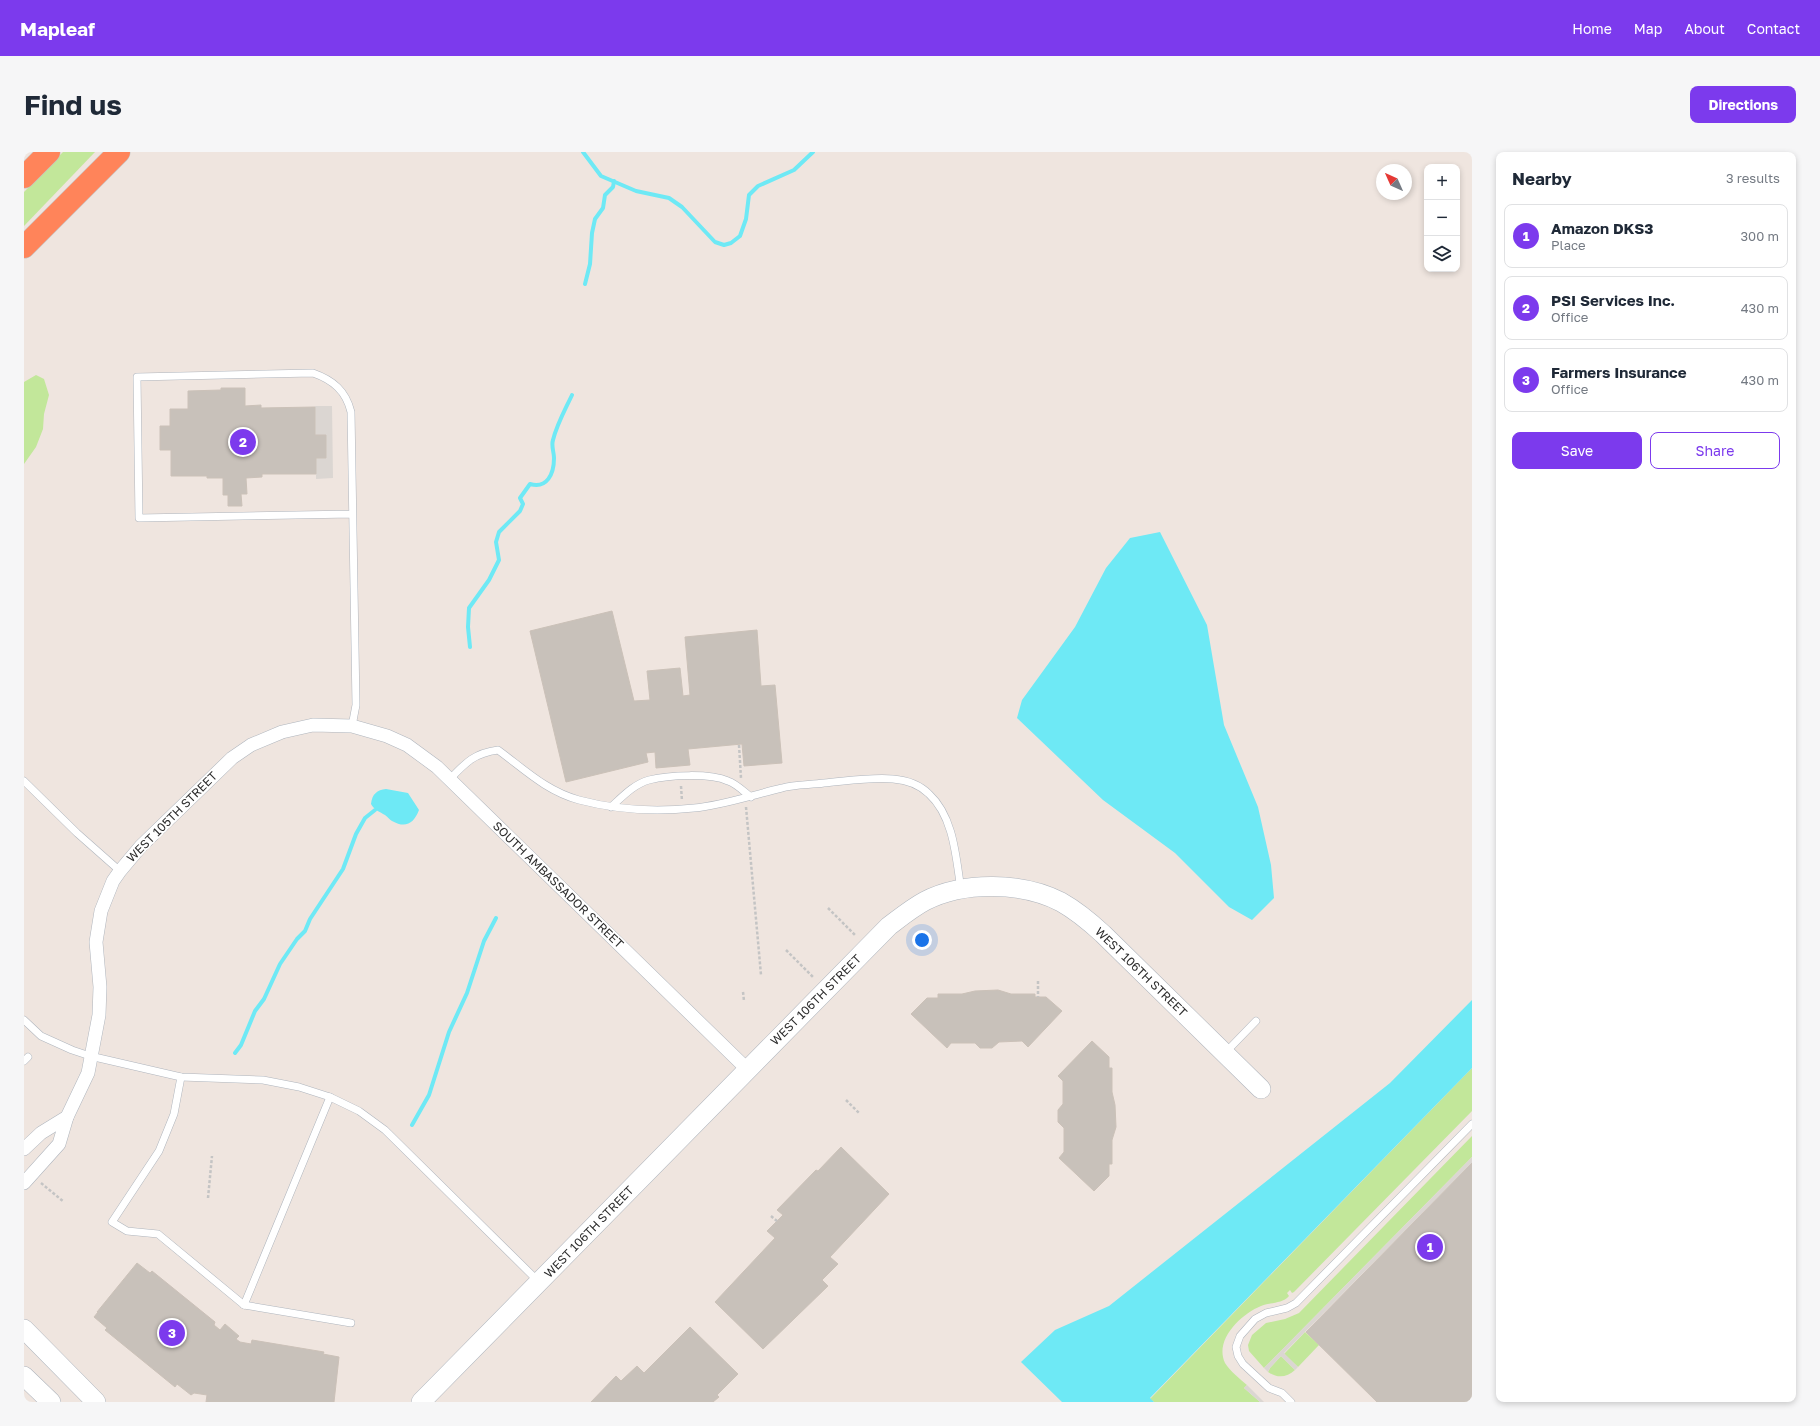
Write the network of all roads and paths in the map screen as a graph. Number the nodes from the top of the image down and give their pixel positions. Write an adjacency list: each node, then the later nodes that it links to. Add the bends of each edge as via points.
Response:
1 (49, 152): 3 (highway)
2 (118, 152): 4 (highway)
3 (24, 178)
4 (24, 247)
5 (352, 514): 5 (lane, via 351,412 345,395 333,382 313,373 137,377 139,518); 6 (lane, via 356,705)
6 (352, 726): 9 (street, SOUTH AMBASSADOR STREET, via 407,745); 16 (street, WEST 105TH STREET, via 313,725 297,728 252,745 232,758 141,846)
7 (739, 745): 11 (path)
8 (680, 777): 12 (lane, via 712,776 730,782); 13 (lane, via 648,781 629,791); 15 (path)
9 (450, 779): 13 (lane, via 468,760 484,751 498,750 533,778 554,790 578,800); 31 (street, SOUTH AMBASSADOR STREET)
10 (24, 781): 16 (lane)
11 (742, 782)
12 (751, 797): 15 (lane); 17 (lane, via 783,787 875,779 895,779 916,784 930,794 950,826)
13 (611, 806): 15 (lane, via 642,810)
14 (746, 807): 21 (path)
15 (682, 809)
16 (120, 871): 30 (street, WEST 105TH STREET, via 106,896 98,926 96,942 100,987 99,1015)
17 (961, 890): 29 (street, WEST 106TH STREET, via 974,887 1018,888 1061,902 1083,916 1103,934); 31 (street, WEST 106TH STREET, via 926,901 889,926)
18 (828, 908): 19 (path)
19 (855, 935)
20 (786, 950): 22 (path)
21 (761, 975)
22 (813, 977)
23 (1038, 981): 25 (path)
24 (744, 992): 26 (path)
25 (1038, 997)
26 (744, 1002)
27 (24, 1020): 30 (lane, via 41,1036)
28 (1256, 1021): 29 (lane)
29 (1225, 1053): 33 (street, WEST 106TH STREET)
30 (90, 1056): 32 (lane); 37 (street, WEST 105TH STREET, via 88,1073)
31 (748, 1070): 47 (street, WEST 106TH STREET)
32 (181, 1077): 34 (lane, via 263,1080 299,1086); 48 (lane, via 174,1114 159,1151 112,1222 127,1231 158,1234)
33 (1261, 1089)
34 (330, 1098): 47 (lane, via 359,1111 385,1130); 48 (lane)
35 (846, 1100): 36 (path)
36 (860, 1114)
37 (67, 1117): 39 (street, via 41,1133); 41 (street, WEST 105TH STREET, via 58,1144)
38 (1472, 1124): 55 (lane, via 1296,1303 1255,1319 1240,1336 1236,1347 1238,1356 1244,1364 1269,1388 1282,1393)
39 (24, 1149)
40 (212, 1156): 43 (path)
41 (24, 1183)
42 (41, 1183): 44 (path)
43 (208, 1198)
44 (64, 1202)
45 (771, 1216): 46 (path)
46 (777, 1221)
47 (539, 1282): 54 (street, WEST 106TH STREET)
48 (244, 1305): 49 (lane)
49 (351, 1323)
50 (24, 1329): 53 (street)
51 (24, 1376): 52 (street)
52 (51, 1402)
53 (96, 1402)
54 (421, 1402)
55 (1291, 1402)

